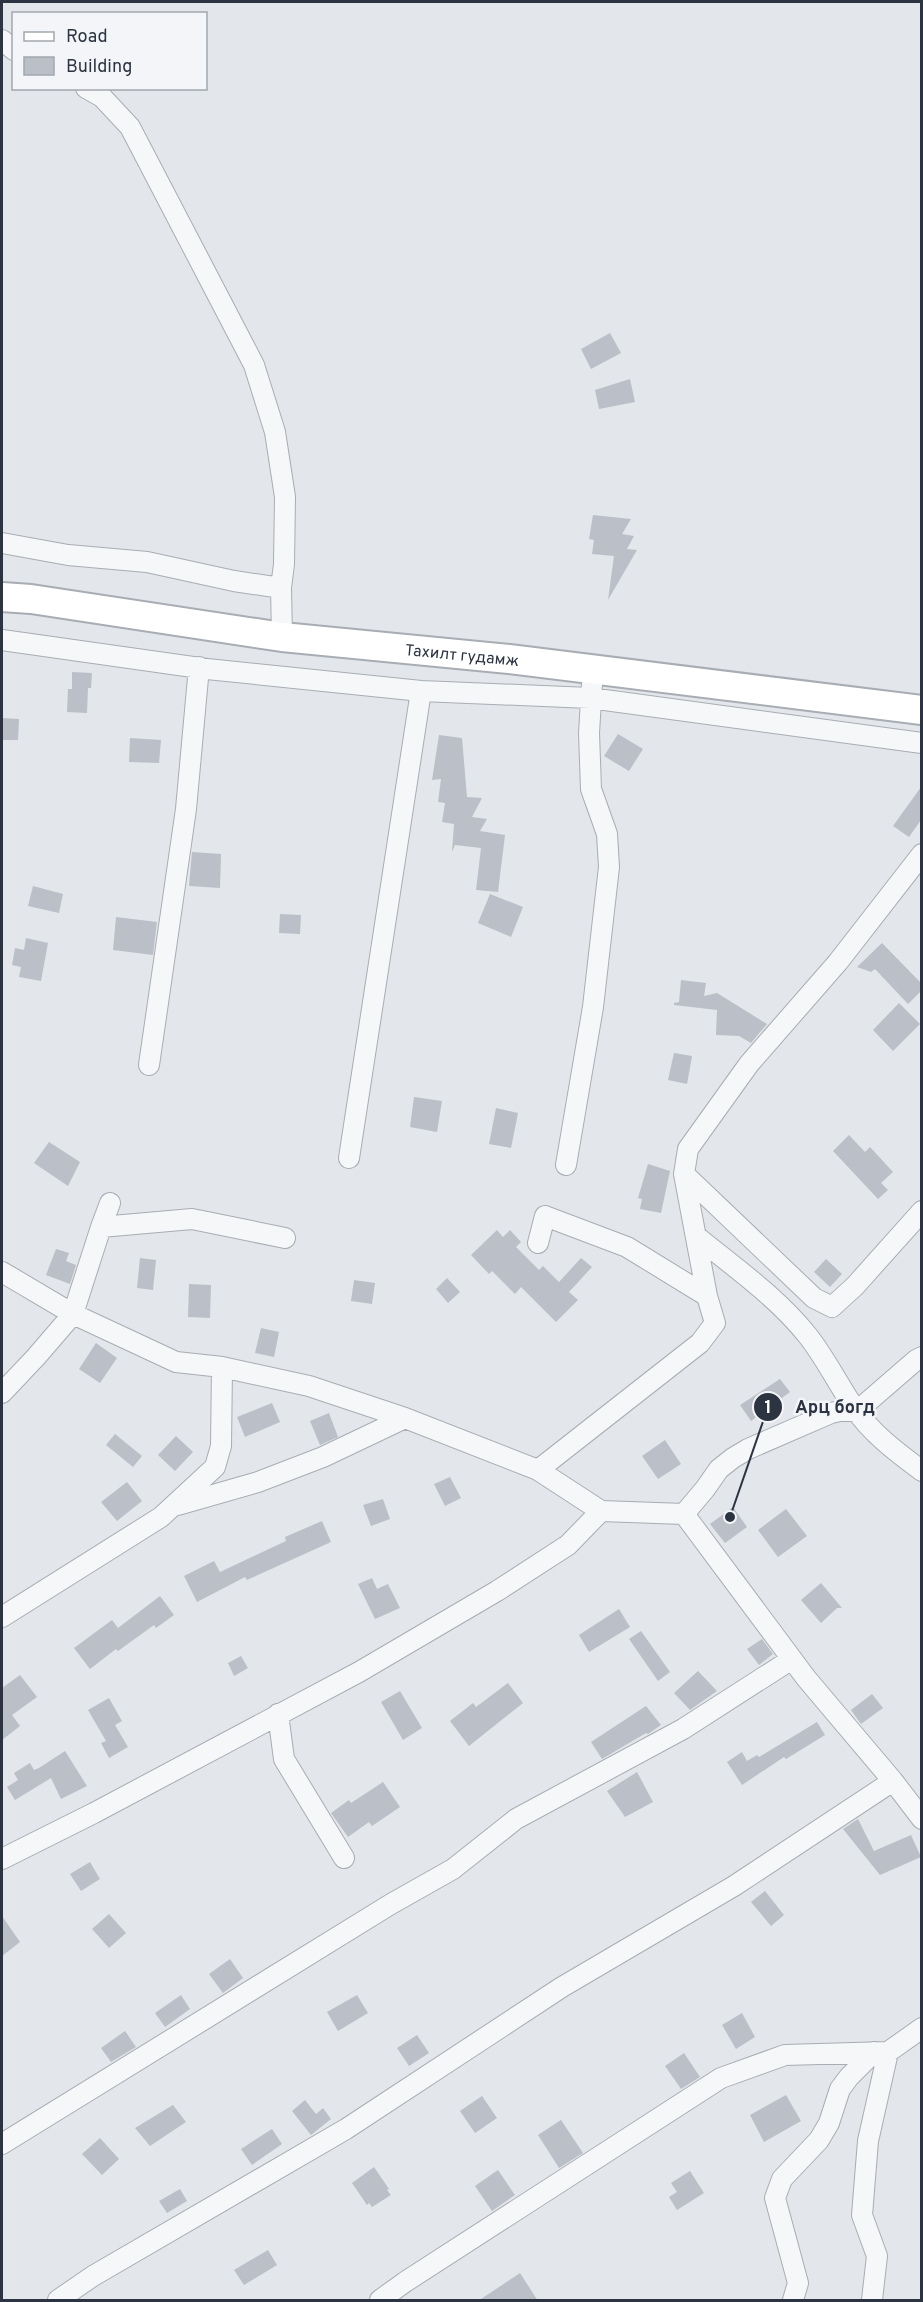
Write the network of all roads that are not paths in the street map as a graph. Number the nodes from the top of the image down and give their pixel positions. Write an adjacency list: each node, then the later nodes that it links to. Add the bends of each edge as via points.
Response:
1 (90, 90): 3 (street, via 102,97 130,128 254,365 275,432 285,497)
2 (2, 543): 3 (street, via 68,555 147,562)
3 (281, 588): 5 (street)
4 (2, 597): 5 (main road, Тахилт гудамж, via 31,598)
5 (282, 637): 8 (main road, Тахилт гудамж)
6 (2, 640): 7 (street)
7 (199, 668): 9 (street); 14 (street, via 186,809)
8 (595, 670): 10 (street); 11 (main road, Тахилт гудамж)
9 (421, 691): 10 (street); 15 (street)
10 (590, 698): 12 (street); 16 (street, via 591,789 607,834 609,867 593,1007)
11 (921, 710)
12 (921, 742)
13 (921, 854): 17 (street, via 838,962 749,1064 688,1149)
14 (149, 1065)
15 (349, 1158)
16 (566, 1165)
17 (684, 1174): 19 (street, via 814,1298 832,1307); 21 (street)
18 (110, 1203): 20 (street)
19 (921, 1211)
20 (101, 1227): 22 (street, via 192,1220); 26 (street)
21 (696, 1236): 25 (street); 30 (street, via 756,1285 809,1337)
22 (285, 1238)
23 (538, 1243): 25 (street, via 545,1216 627,1247)
24 (2, 1272): 26 (street)
25 (707, 1296): 32 (street, via 715,1323 700,1343)
26 (73, 1314): 28 (street, via 176,1362); 29 (street)
27 (921, 1357): 30 (street)
28 (222, 1367): 31 (street, via 309,1386); 34 (street, via 221,1446 215,1467)
29 (2, 1393)
30 (856, 1412): 33 (street); 36 (street, via 831,1413 748,1449 719,1469)
31 (405, 1418): 32 (street); 34 (street, via 323,1457 258,1482)
32 (538, 1470): 35 (street)
33 (921, 1471)
34 (173, 1507): 37 (street)
35 (601, 1511): 36 (street); 39 (street, via 568,1545 497,1591 359,1672)
36 (684, 1514): 38 (street)
37 (2, 1617)
38 (792, 1659): 40 (street); 46 (street, via 683,1729 516,1819 453,1869)
39 (278, 1714): 42 (street, via 284,1759); 43 (street)
40 (893, 1781): 41 (street); 47 (street, via 734,1886 562,1987 346,2129 93,2276)
41 (921, 1820)
42 (344, 1857)
43 (2, 1859)
44 (921, 2028): 45 (street)
45 (881, 2052): 48 (street, via 785,2055 721,2078); 49 (street, via 844,2083 819,2140 782,2179 774,2198 798,2283); 50 (street, via 862,2215 877,2256)
46 (2, 2144)
47 (58, 2301)
48 (380, 2301)
49 (793, 2301)
50 (872, 2301)

